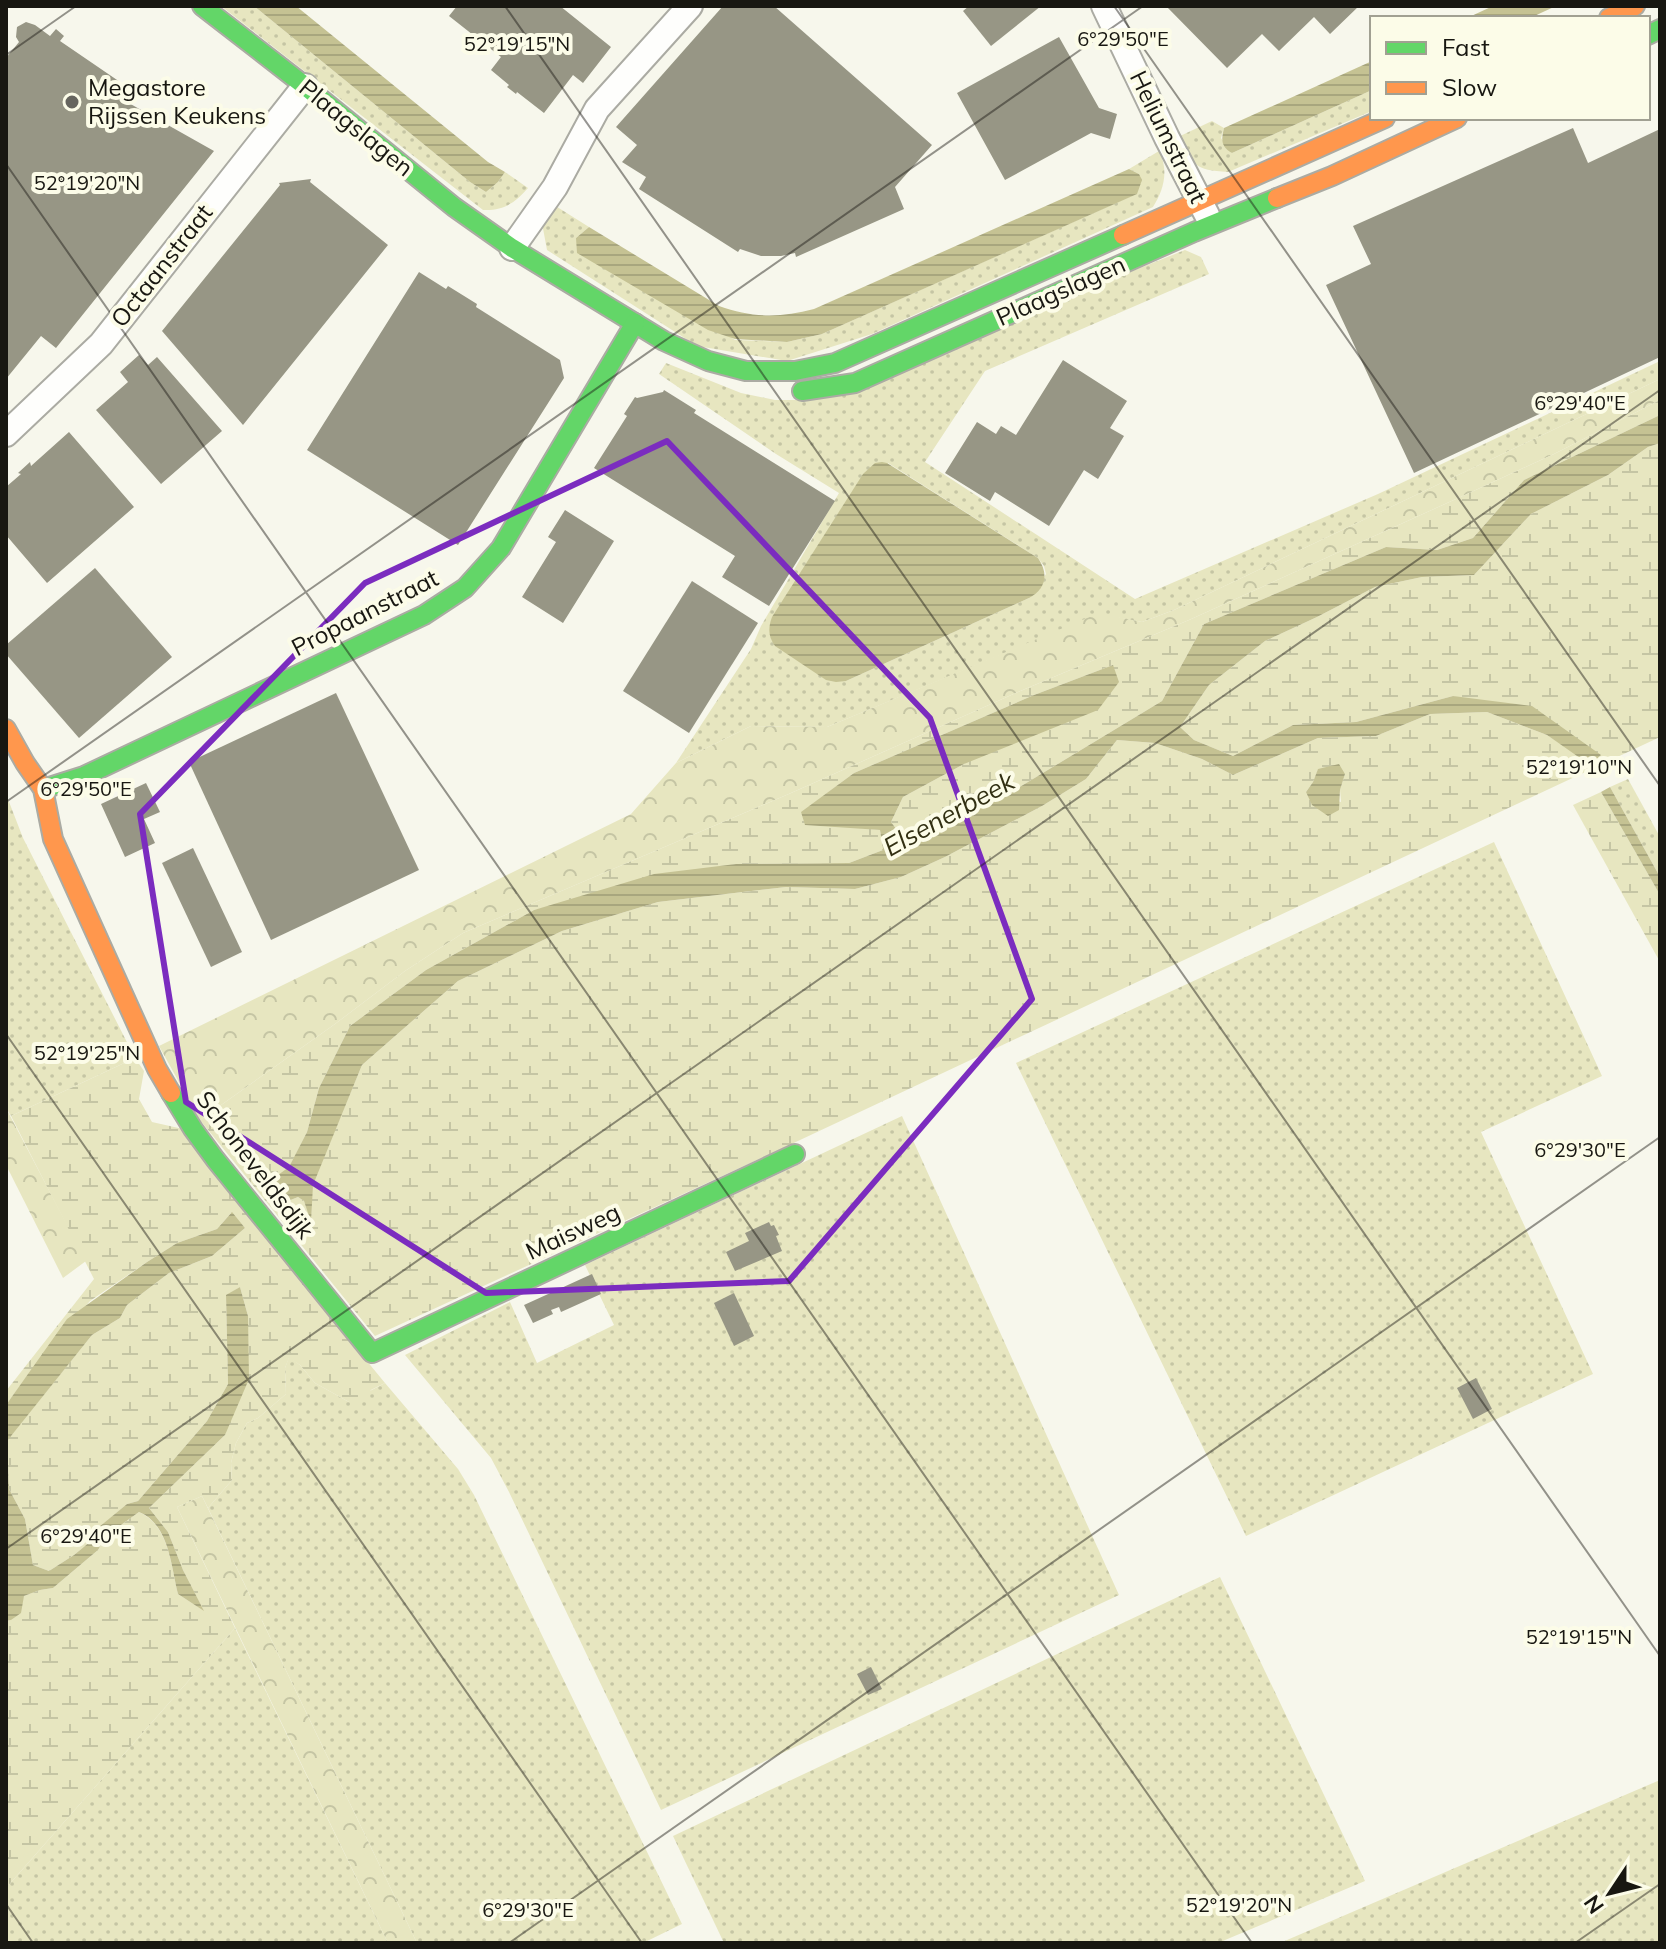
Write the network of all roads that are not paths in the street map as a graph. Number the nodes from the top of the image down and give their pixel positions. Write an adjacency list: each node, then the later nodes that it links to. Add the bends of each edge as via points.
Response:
1 (202, 6): 4 (street, Plaagslagen)
2 (690, 6): 9 (street, via 597,109 555,187)
3 (1104, 6): 7 (street, Heliumstraat)
4 (305, 86): 9 (street, Plaagslagen); 14 (street, Octaanstraat, via 101,344)
5 (1381, 120): 7 (street, Plaagslagen)
6 (1453, 120): 8 (street, Plaagslagen)
7 (1200, 201): 8 (street, Heliumstraat); 11 (street, Plaagslagen, via 835,363 795,371 746,371)
8 (1211, 225): 13 (street, Plaagslagen, via 855,383)
9 (512, 248): 10 (street, Plaagslagen)
10 (635, 323): 11 (street, Plaagslagen); 16 (street, Propaanstraat, via 501,548 465,588 424,615 84,776)
11 (664, 341): 12 (street, Plaagslagen, via 697,368)
12 (754, 389)
13 (782, 392)
14 (6, 434)
15 (6, 729): 16 (street, Schoneveldsdijk)
16 (43, 789): 18 (street, Schoneveldsdijk, via 53,839 157,1069 215,1159)
17 (795, 1154): 18 (street, Maisweg)
18 (372, 1353)

